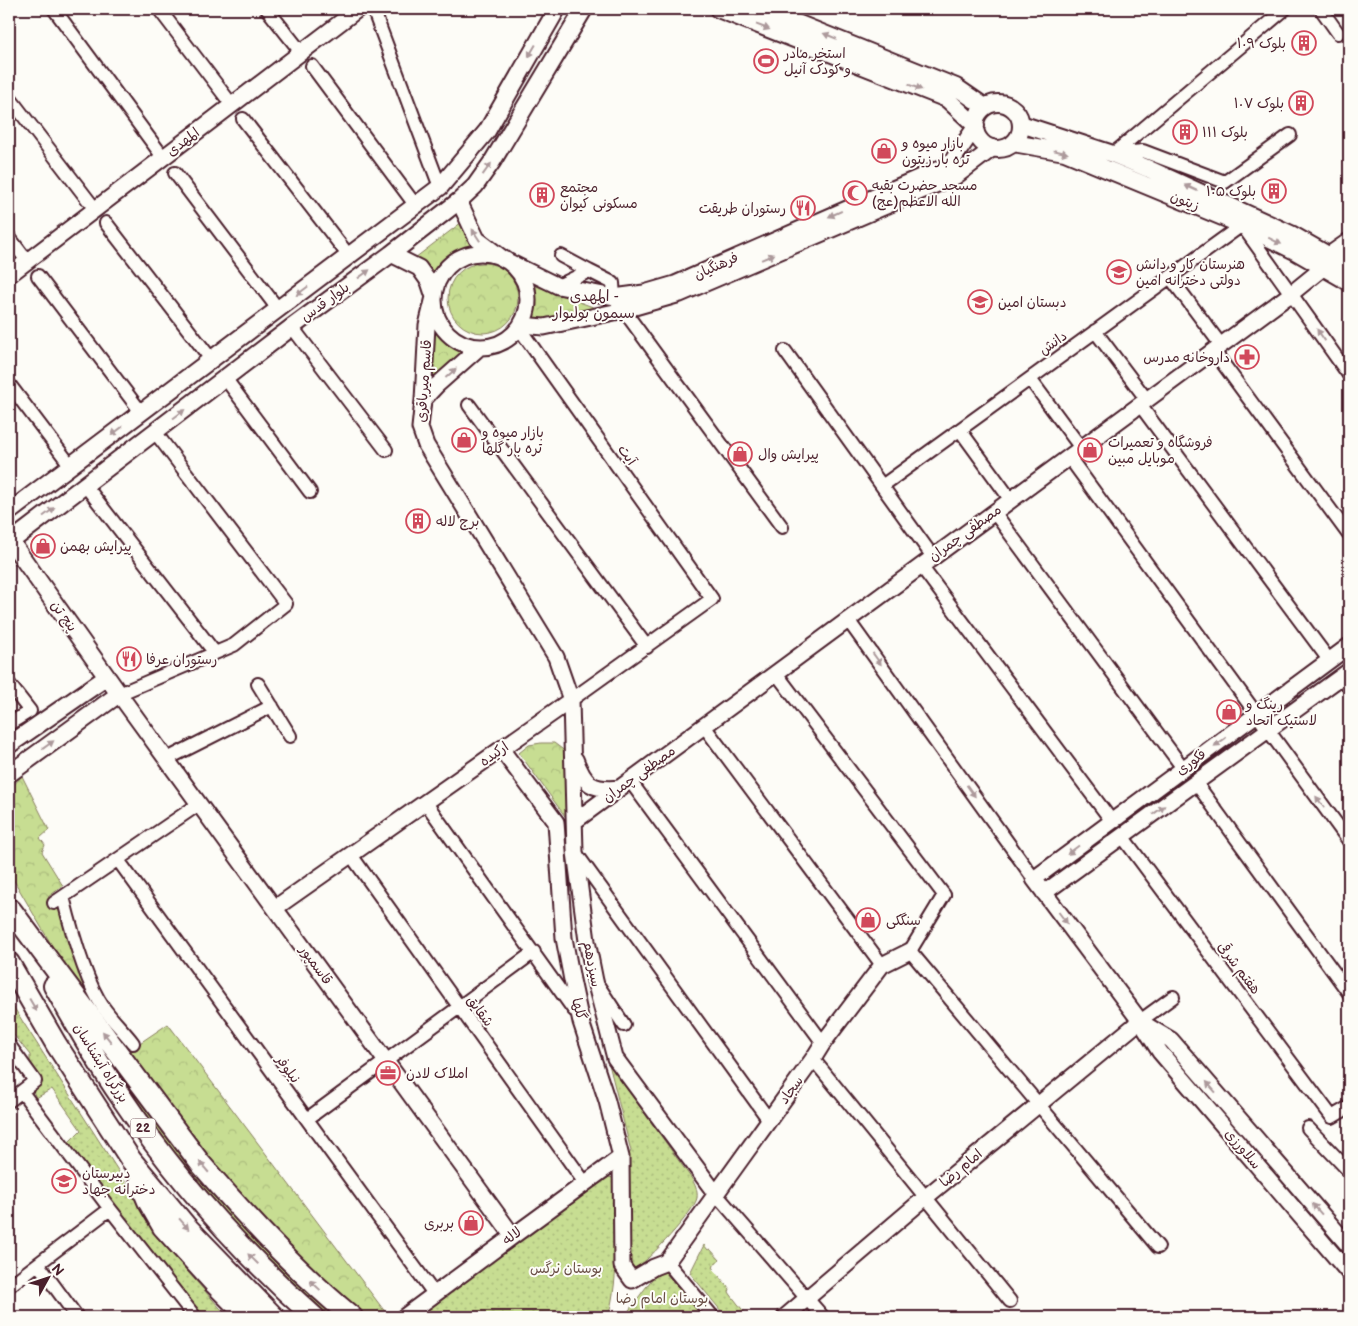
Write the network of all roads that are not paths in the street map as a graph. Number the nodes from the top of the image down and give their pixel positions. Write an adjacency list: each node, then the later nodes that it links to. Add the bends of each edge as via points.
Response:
1 (54, 9): 26 (street)
2 (159, 9): 17 (street)
3 (267, 9): 14 (street)
4 (358, 9): 14 (street, المهدی)
5 (373, 9): 28 (street)
6 (556, 9): 28 (main road, بلوار قدس, one-way to 28, via 487,131)
7 (584, 9): 29 (main road, بلوار قدس, one-way to 7, via 475,186 492,162)
8 (718, 9): 12 (main road)
9 (762, 9): 18 (main road, one-way to 9, via 956,86)
10 (1285, 9): 25 (street)
11 (1320, 9): 13 (street)
12 (744, 14): 21 (main road, one-way to 21, via 947,100)
13 (1338, 33)
14 (301, 52): 17 (street, المهدی)
15 (312, 66): 30 (street)
16 (9, 97): 31 (street)
17 (232, 105): 26 (street, المهدی)
18 (985, 107): 20 (main road, via 998,103 1011,107 1020,117); 21 (main road, via 977,118)
19 (243, 118): 37 (street)
20 (1021, 124): 23 (main road, via 1018,138); 25 (main road, زیتون)
21 (976, 126): 24 (main road, via 981,140); 51 (street, فرهنگیان, one-way to 51, via 950,164 675,284)
22 (1290, 135): 25 (street, via 1225,182 1143,151)
23 (1013, 143): 24 (main road); 33 (main road, زیتون, one-way to 33, via 1065,152)
24 (993, 148): 53 (street, فرهنگیان, one-way to 24, via 680,294 956,176)
25 (1113, 154): 41 (main road, زیتون, one-way to 25, via 1291,234)
26 (163, 157): 31 (street, المهدی)
27 (175, 172): 52 (street)
28 (440, 187): 30 (main road, بلوار قدس)
29 (459, 200): 36 (main road, بلوار قدس); 39 (street, فرهنگیان, one-way to 29, via 477,239)
30 (416, 206): 37 (main road, بلوار قدس)
31 (95, 209): 40 (street, المهدی)
32 (106, 224): 60 (street)
33 (1242, 225): 41 (main road, زیتون, one-way to 41); 46 (street, دانش); 49 (street)
34 (9, 237): 40 (street)
35 (1349, 241): 41 (street, مصطفی چمران)
36 (392, 254): 50 (street, via 419,268); 54 (main road, بلوار قدس, one-way to 36)
37 (349, 256): 52 (main road, بلوار قدس, one-way to 52)
38 (561, 256): 43 (street)
39 (504, 260): 48 (street, فرهنگیان); 50 (street, via 490,254 474,254 459,259 446,269); 55 (street, via 523,280 527,294 527,308)
40 (27, 261): 44 (street, المهدی)
41 (1327, 261): 42 (main road, زیتون); 47 (main road, زیتون); 49 (street, مصطفی چمران)
42 (1349, 267)
43 (589, 272): 48 (street); 51 (street, via 613,283)
44 (9, 275)
45 (38, 276): 68 (street)
46 (1170, 277): 56 (street, دانش); 58 (street)
47 (1349, 282)
48 (558, 286): 51 (street, فرهنگیان)
49 (1292, 293): 58 (street, مصطفی چمران); 61 (street, one-way to 49)
50 (434, 297): 57 (street, via 439,322 446,332 456,340); 65 (street, قاسم میرباقری, via 427,325)
51 (614, 297): 53 (street)
52 (278, 309): 60 (main road, بلوار قدس)
53 (624, 310): 55 (street, فرهنگیان, via 544,327); 80 (street)
54 (292, 327): 62 (main road, بلوار قدس); 71 (street)
55 (520, 327): 57 (street, via 508,339); 85 (street, آیت)
56 (1095, 331): 63 (street, دانش); 66 (street)
57 (480, 348): 65 (street, one-way to 57)
58 (1217, 348): 66 (street, مصطفی چمران); 81 (street)
59 (785, 351): 75 (street)
60 (211, 359): 62 (main road); 68 (main road, بلوار قدس)
61 (1349, 375)
62 (225, 378): 70 (main road, بلوار قدس, one-way to 62); 76 (street)
63 (1030, 379): 69 (street, دانش); 72 (street)
64 (9, 384): 73 (street)
65 (424, 400): 97 (street, قاسم میرباقری, via 420,428 426,445 556,657)
66 (1143, 402): 72 (street, مصطفی چمران); 90 (street)
67 (469, 405): 88 (street)
68 (141, 412): 73 (main road, بلوار قدس, one-way to 73)
69 (960, 430): 75 (street, دانش); 77 (street)
70 (155, 432): 74 (main road, بلوار قدس); 89 (street, via 286,604 234,645)
71 (386, 450)
72 (1075, 452): 77 (street, مصطفی چمران); 99 (street)
73 (71, 466): 78 (main road, بلوار قدس)
74 (85, 485): 82 (main road, بلوار قدس, one-way to 74); 89 (street)
75 (882, 486): 83 (street)
76 (310, 492)
77 (1011, 500): 79 (street, مصطفی چمران)
78 (9, 512)
79 (994, 512): 83 (street, مصطفی چمران); 108 (street)
80 (782, 527)
81 (1349, 535)
82 (9, 541): 92 (main road, پنج تن)
83 (934, 557): 84 (street, مصطفی چمران)
84 (921, 566): 86 (street, مصطفی چمران); 114 (street)
85 (712, 599): 88 (street, ارکیده)
86 (848, 620): 91 (street, مصطفی چمران); 121 (street, one-way to 121)
87 (1349, 646): 90 (street, فکوری)
88 (646, 647): 97 (street, ارکیده)
89 (215, 653): 96 (street)
90 (1329, 660): 99 (street, فکوری)
91 (776, 673): 101 (street, مصطفی چمران); 125 (street, via 944,895)
92 (107, 677): 96 (main road, پنج تن); 104 (main road)
93 (1347, 678): 102 (street, فکوری)
94 (9, 684): 100 (street, via 30,711)
95 (258, 684): 98 (street)
96 (119, 694): 107 (street, قاسمپور); 109 (main road, one-way to 96)
97 (571, 700): 105 (street, ارکیده); 106 (street, سیزدهم)
98 (272, 706): 103 (street); 107 (street)
99 (1257, 715): 102 (street); 108 (street, فکوری, one-way to 108)
100 (9, 724)
101 (704, 726): 111 (street, مصطفی چمران); 128 (street)
102 (1268, 730): 110 (street, فکوری); 117 (street, one-way to 102)
103 (290, 736)
104 (9, 745)
105 (501, 749): 112 (street, ارکیده); 148 (street, گلها, via 556,822 564,938 572,980)
106 (572, 752): 111 (street, via 588,784 606,790); 115 (street, سیزدهم)
107 (167, 759): 113 (street, قاسمپور)
108 (1183, 768): 114 (street, فکوری)
109 (9, 774)
110 (1196, 783): 116 (street, فکوری, one-way to 110); 130 (street)
111 (625, 784): 115 (street, مصطفی چمران); 137 (street)
112 (426, 802): 119 (street, ارکیده); 126 (street)
113 (199, 804): 120 (street); 124 (street, قاسمپور)
114 (1112, 820): 121 (street, فکوری, one-way to 121)
115 (575, 821): 118 (street, سیزدهم)
116 (1122, 836): 122 (street, فکوری); 144 (street, هفتم شرقی, via 1332,1117)
117 (1349, 841)
118 (575, 852): 129 (street, سیزدهم); 146 (street)
119 (351, 855): 124 (street, ارکیده); 132 (street, شقایق)
120 (118, 860): 136 (street, via 58,900 96,996); 145 (street, نیلوفر)
121 (1034, 879): 122 (street, سلاورزی)
122 (1044, 893): 134 (street, سلاورزی, one-way to 134)
123 (10, 906): 171 (highway, بزرگراه آبشناسان / 22, one-way to 123, via 212,1215 142,1127 99,1062); 172 (highway, one-way to 123, via 279,1250 200,1163)
124 (275, 908): 140 (street, قاسمپور)
125 (910, 951): 128 (street, سجاد); 143 (street)
126 (534, 952): 132 (street); 133 (street)
127 (9, 963): 149 (highway, بزرگراه آبشناسان / 22, one-way to 149)
128 (882, 965): 137 (street, سجاد)
129 (595, 981): 135 (street); 152 (street, سیزدهم, via 615,1058)
130 (1349, 994)
131 (1173, 997): 134 (street)
132 (459, 1007): 140 (street); 151 (street, شقایق)
133 (574, 1010)
134 (1140, 1022): 143 (street, امام رضا); 156 (street, سلاورزی, one-way to 134, via 1171,1040); 158 (street, سلاورزی, via 1160,1052)
135 (624, 1025)
136 (134, 1043)
137 (823, 1043): 139 (street, سجاد)
138 (9, 1045): 141 (street, via 35,1081)
139 (813, 1059): 146 (street, سجاد); 153 (street)
140 (386, 1061): 145 (street); 155 (street, قاسمپور)
141 (22, 1092): 142 (street); 154 (street)
142 (9, 1101)
143 (1038, 1104): 153 (street, امام رضا); 157 (street)
144 (1349, 1107)
145 (307, 1120): 164 (street, نیلوفر)
146 (769, 1120): 152 (street, سجاد)
147 (1308, 1128): 150 (street)
148 (621, 1158): 151 (street, لاله); 162 (street, گلها, via 622,1266)
149 (130, 1160): 169 (highway, via 163,1227); 170 (highway, بزرگراه آبشناسان / 22, one-way to 170, via 185,1225)
150 (1349, 1171)
151 (585, 1183): 155 (street, لاله)
152 (716, 1194): 159 (street, سجاد); 165 (street)
153 (926, 1197): 165 (street, امام رضا); 166 (street)
154 (110, 1209): 160 (street); 168 (street)
155 (513, 1236): 164 (street, لاله)
156 (1349, 1246): 158 (street)
157 (1158, 1247)
158 (1335, 1258): 161 (street, سلاورزی)
159 (667, 1262): 162 (street, سجاد); 174 (street)
160 (38, 1264): 163 (street); 167 (street)
161 (1349, 1273)
162 (632, 1280)
163 (9, 1286)
164 (435, 1295): 173 (street, لاله)
165 (807, 1299): 175 (street, امام رضا); 176 (street)
166 (1010, 1301)
167 (77, 1317)
168 (195, 1317)
169 (248, 1317)
170 (274, 1317)
171 (314, 1317)
172 (352, 1317)
173 (404, 1317)
174 (713, 1317)
175 (785, 1317)
176 (823, 1317)

